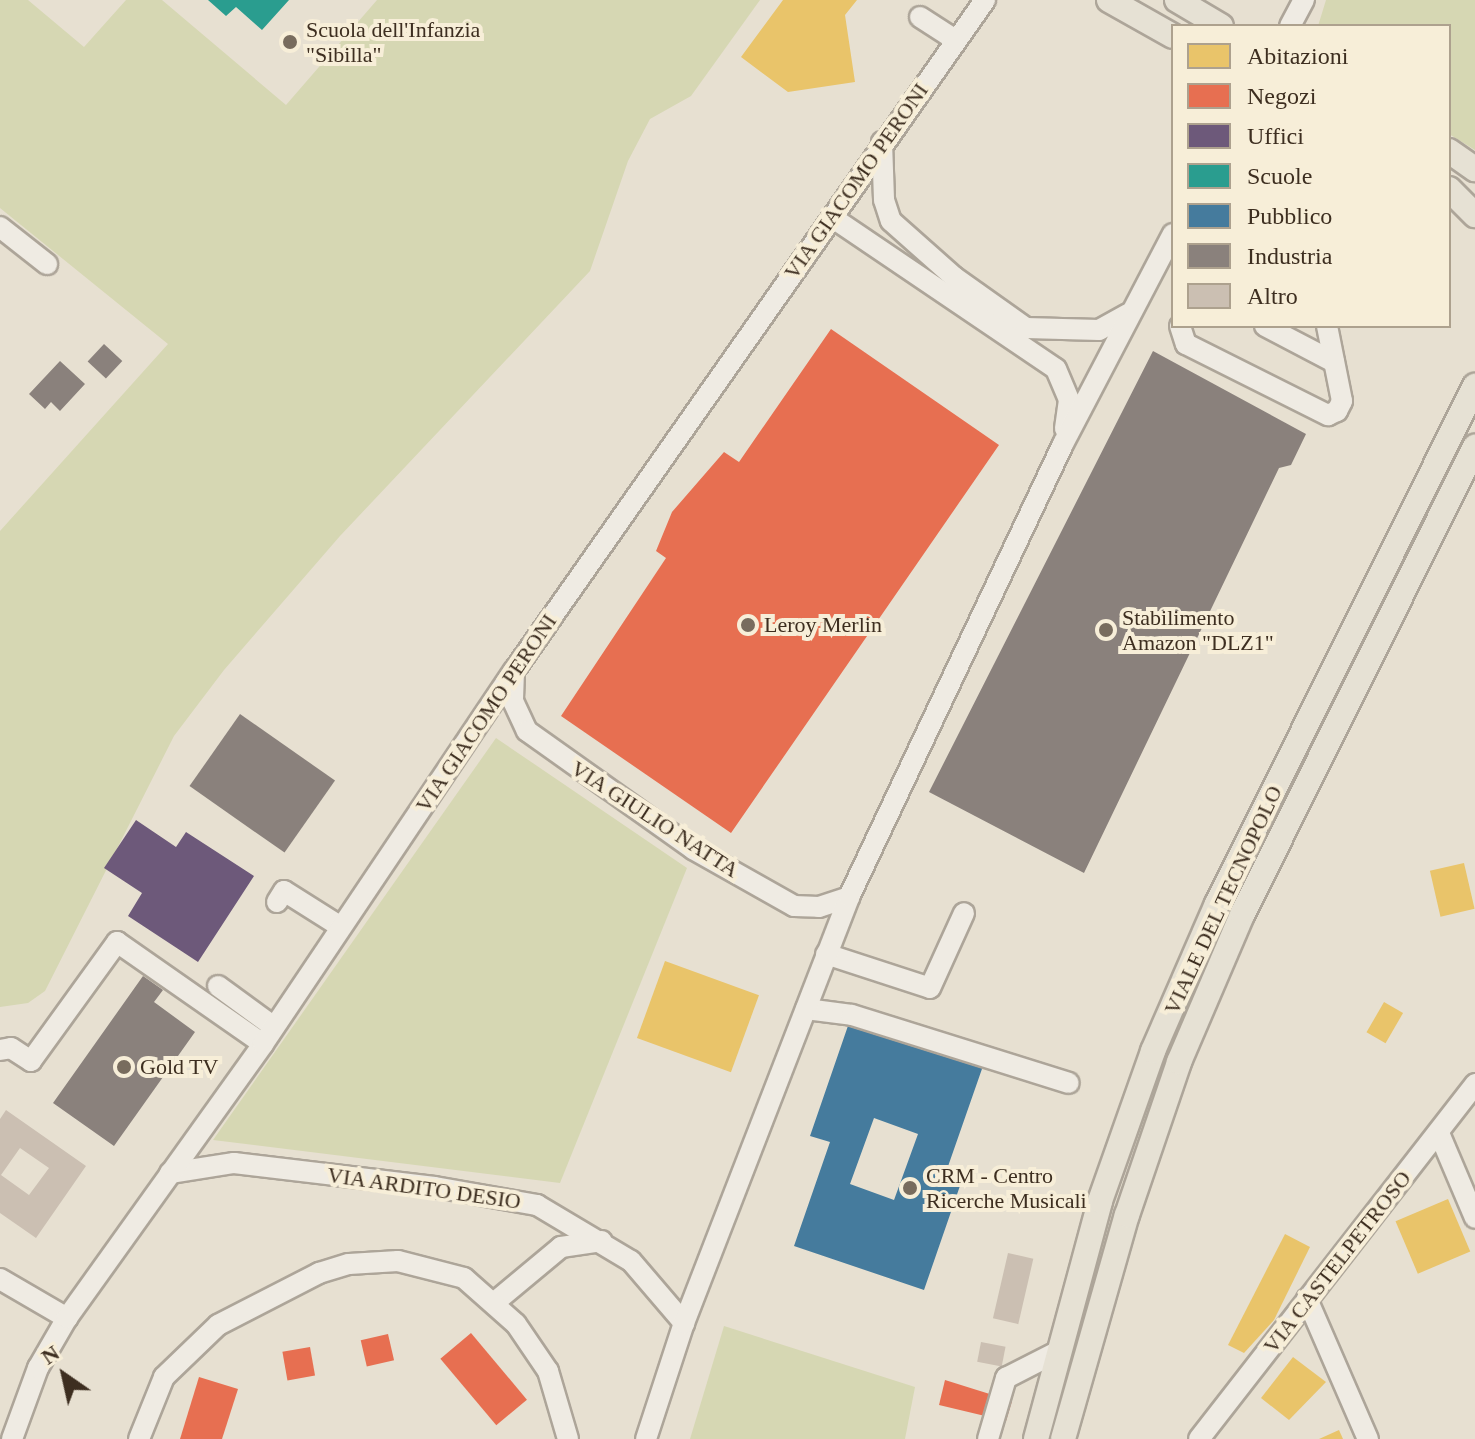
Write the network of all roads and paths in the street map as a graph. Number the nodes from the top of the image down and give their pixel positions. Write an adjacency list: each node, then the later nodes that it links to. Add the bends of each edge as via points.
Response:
1 (985, 0): 9 (street, VIA GIACOMO PERONI)
2 (1109, 0): 8 (main road)
3 (1177, 0): 6 (main road)
4 (1304, 0): 7 (street)
5 (920, 17): 9 (street)
6 (1218, 24)
7 (1291, 24)
8 (1171, 35)
9 (954, 39): 10 (street, VIA GIACOMO PERONI)
10 (882, 142): 15 (street, VIA GIACOMO PERONI); 19 (street, via 884,200 891,221 954,277 1026,328 1099,330)
11 (1451, 152): 12 (main road)
12 (1475, 169)
13 (1451, 191): 14 (main road)
14 (1475, 215)
15 (833, 218): 25 (street, via 1056,369 1069,400); 28 (street, VIA GIACOMO PERONI)
16 (0, 227): 18 (street)
17 (1171, 238): 19 (street)
18 (47, 264)
19 (1128, 314): 25 (street)
20 (1181, 328): 23 (street, via 1186,344 1328,415 1342,401)
21 (1269, 328): 23 (street)
22 (1327, 328): 23 (street)
23 (1334, 362)
24 (1475, 386): 49 (main road, VIALE DEL TECNOPOLO, via 1224,891 1171,1011 1100,1201)
25 (1063, 444): 29 (street)
26 (1475, 447): 27 (main road, VIALE DEL TECNOPOLO)
27 (1467, 471): 56 (main road, VIALE DEL TECNOPOLO, via 1243,913 1179,1062 1127,1215)
28 (514, 671): 29 (street, VIA GIULIO NATTA, via 513,701 527,731 693,849 794,906 819,907); 32 (street, VIA GIACOMO PERONI)
29 (849, 897): 33 (street)
30 (277, 902): 32 (street, via 284,891)
31 (964, 913): 33 (street, via 930,988)
32 (341, 927): 36 (street, VIA GIACOMO PERONI)
33 (826, 954): 35 (street)
34 (218, 986): 36 (street)
35 (806, 1009): 38 (street, via 852,1015); 48 (street)
36 (268, 1035): 37 (street, via 117,942 31,1061 11,1048); 41 (street, VIA GIACOMO PERONI)
37 (0, 1050)
38 (1069, 1083)
39 (1475, 1084): 40 (street, VIA CASTELPETROSO)
40 (1439, 1133): 42 (street); 45 (street, VIA CASTELPETROSO)
41 (170, 1173): 43 (street, VIA ARDITO DESIO, via 234,1163 507,1198 537,1205); 47 (street, VIA GIACOMO PERONI)
42 (1475, 1218)
43 (603, 1241): 46 (street, via 561,1247); 48 (street, VIA ARDITO DESIO, via 631,1261)
44 (6, 1288): 47 (street)
45 (1307, 1299): 57 (street, VIA CASTELPETROSO); 58 (street)
46 (495, 1302): 51 (street, via 464,1278 414,1263 361,1262 319,1273 239,1312 179,1358 151,1403); 52 (street, via 548,1371)
47 (67, 1318): 50 (street, VIA GIACOMO PERONI, via 32,1381)
48 (684, 1323): 53 (street)
49 (1059, 1351): 54 (street, via 1006,1378); 55 (main road, VIALE DEL TECNOPOLO)
50 (12, 1439)
51 (139, 1439)
52 (568, 1439)
53 (646, 1439)
54 (988, 1439)
55 (1036, 1439)
56 (1063, 1439)
57 (1199, 1439)
58 (1368, 1439)

